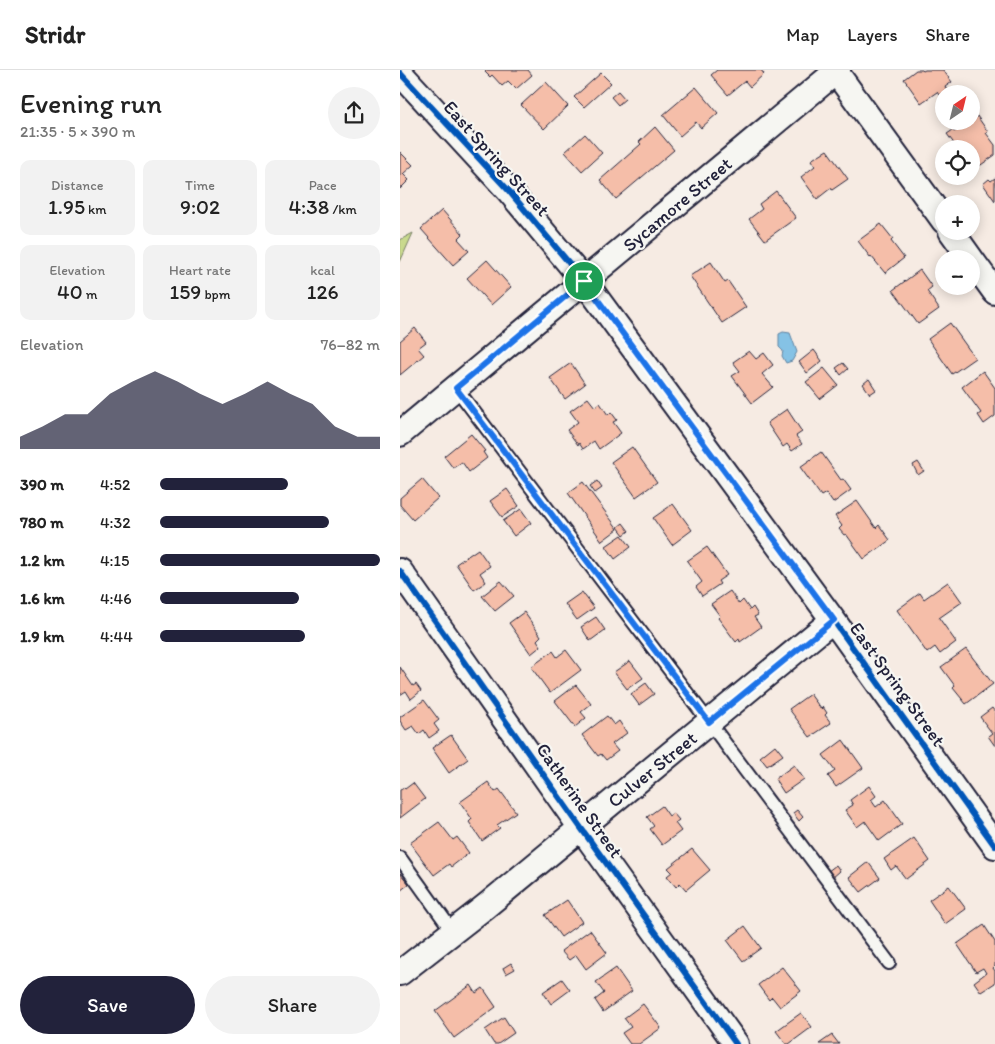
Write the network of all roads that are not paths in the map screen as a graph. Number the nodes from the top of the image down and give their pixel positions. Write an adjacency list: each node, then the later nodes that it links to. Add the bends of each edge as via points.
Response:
1 (837, 71): 3 (street); 5 (street, Sycamore Street)
2 (406, 74): 5 (street, East Spring Street)
3 (935, 208)
4 (980, 271): 6 (street)
5 (584, 281): 7 (street, Sycamore Street); 10 (street, East Spring Street)
6 (995, 292)
7 (456, 388): 8 (street, Sycamore Street); 11 (lane)
8 (400, 434)
9 (400, 571): 12 (street, Catherine Street)
10 (834, 620): 11 (street, Culver Street); 13 (street, East Spring Street)
11 (709, 722): 12 (street, Culver Street); 16 (lane)
12 (581, 828): 15 (street, Culver Street); 18 (street, Catherine Street)
13 (995, 846)
14 (400, 858): 15 (lane)
15 (453, 932): 17 (street, Culver Street)
16 (889, 963)
17 (400, 973)
18 (736, 1044)

